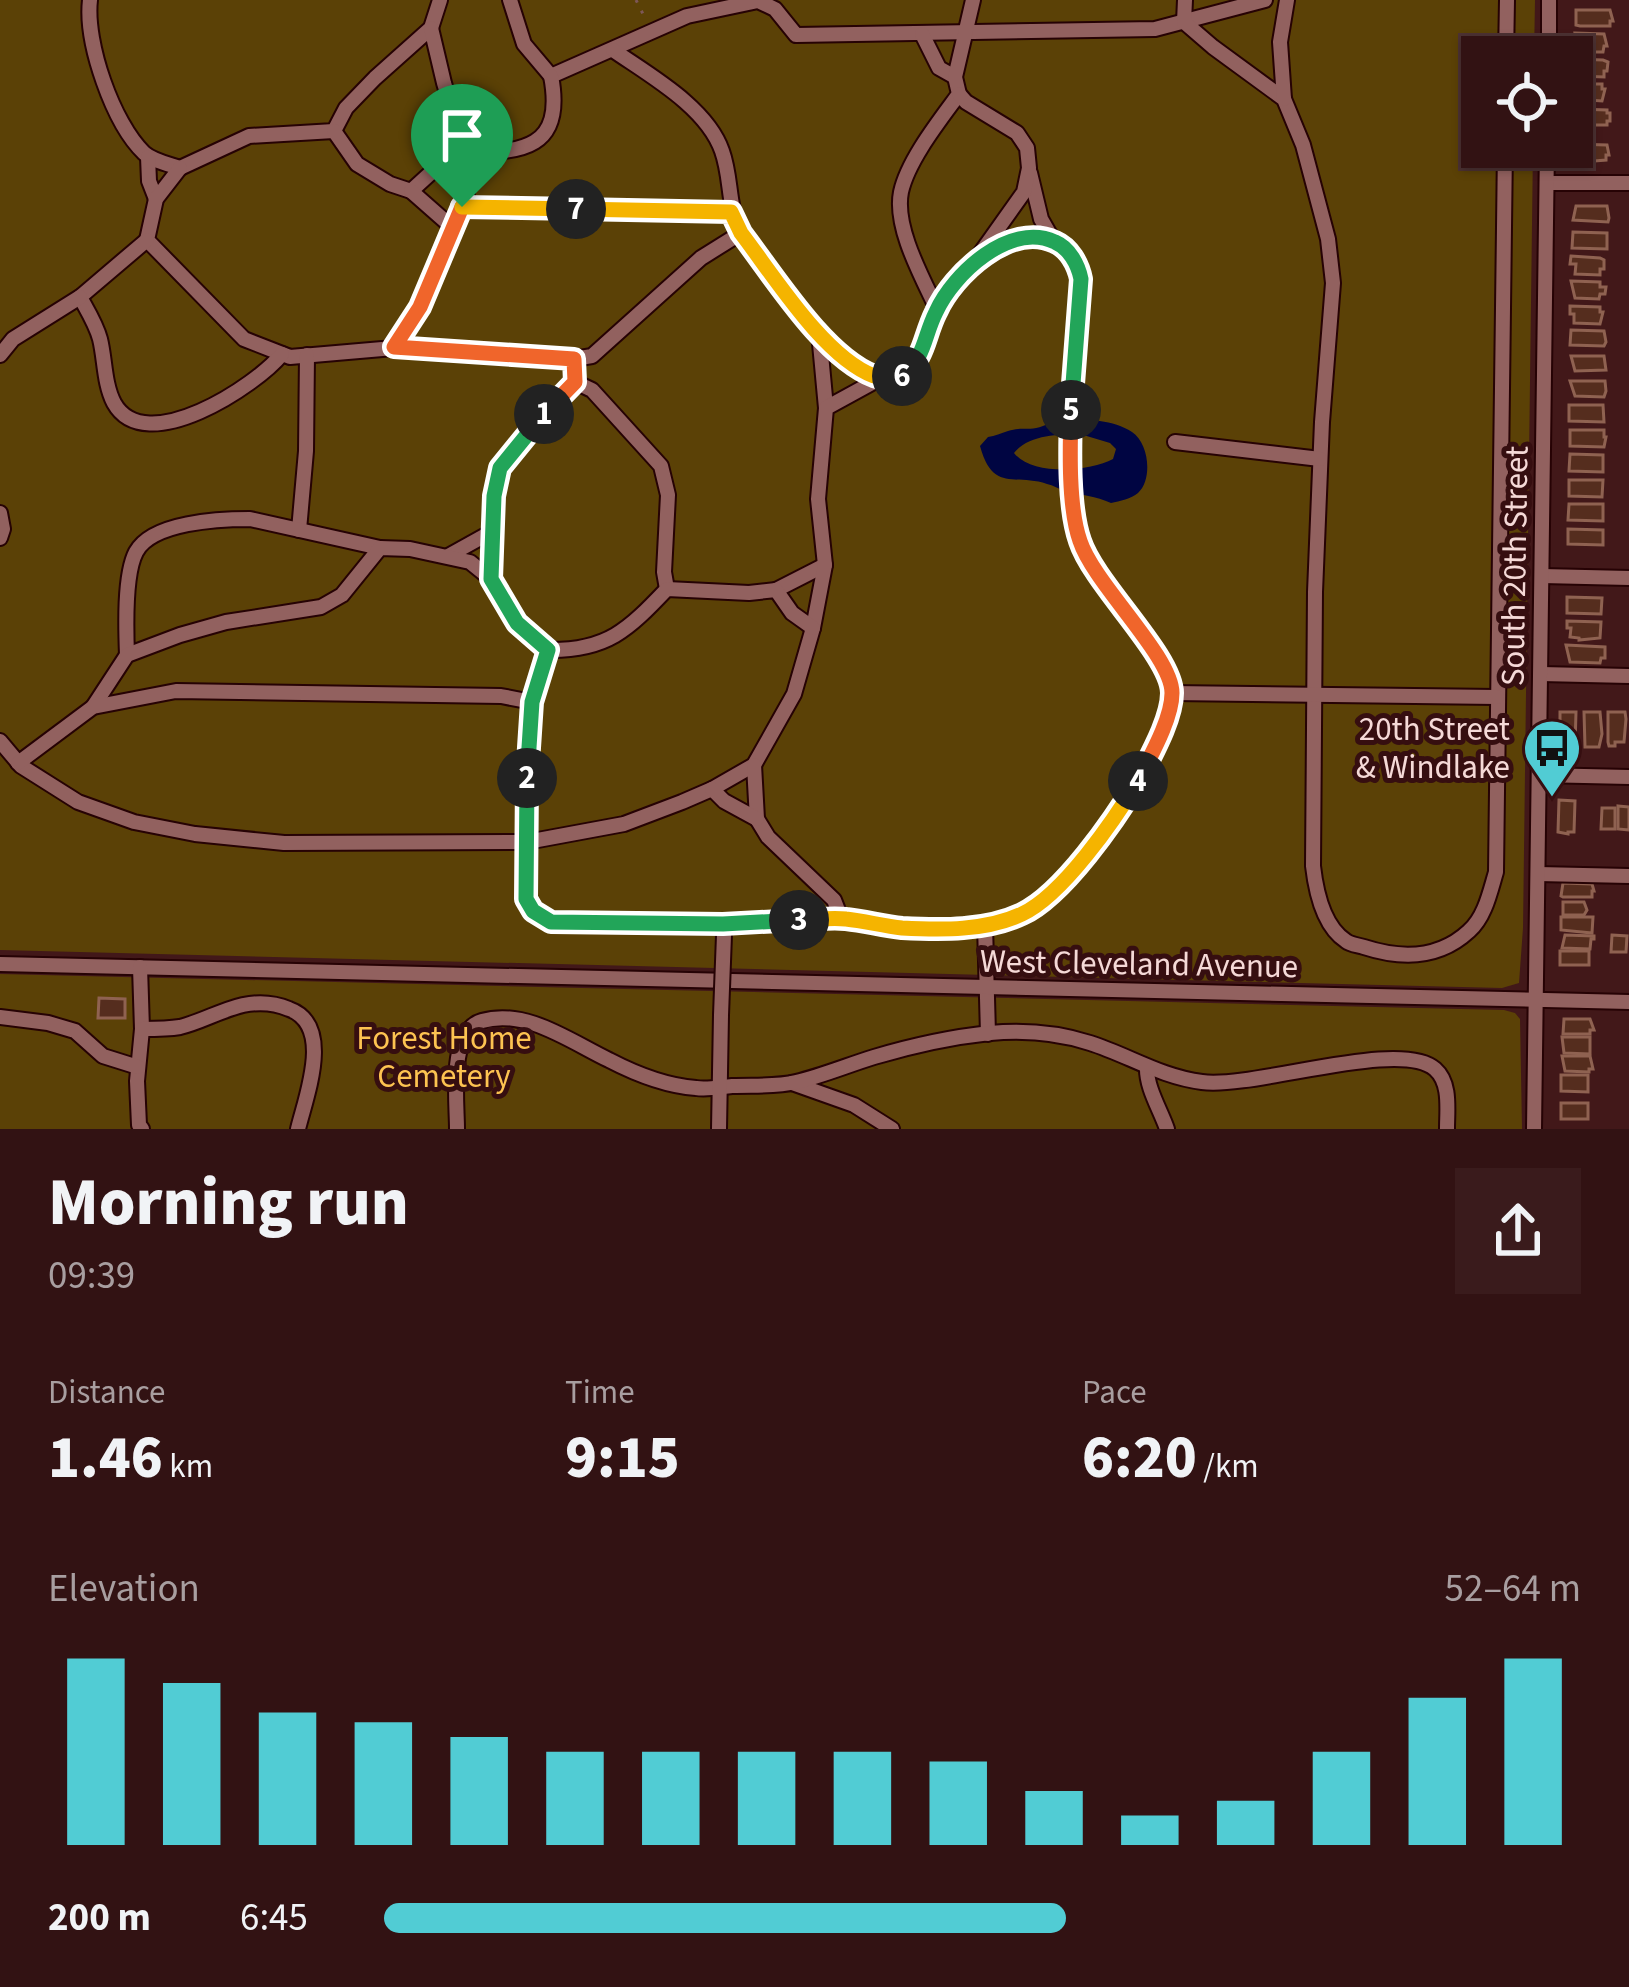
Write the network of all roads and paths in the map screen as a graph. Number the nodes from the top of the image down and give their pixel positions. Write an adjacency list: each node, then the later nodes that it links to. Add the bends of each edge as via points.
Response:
1 (90, 0): 27 (street, via 111,104)
2 (440, 0): 14 (street)
3 (510, 0): 21 (street, via 524,44)
4 (636, 0): 15 (path)
5 (758, 0): 12 (street); 17 (street, via 796,35)
6 (973, 0): 16 (street)
7 (1185, 0): 13 (street)
8 (1264, 0): 13 (street)
9 (1287, 0): 24 (street)
10 (1507, 0): 18 (street)
11 (1549, 0): 19 (street)
12 (697, 6): 15 (street)
13 (1184, 22): 16 (street); 24 (street)
14 (431, 28): 25 (street, via 375,78); 26 (street)
15 (653, 32): 20 (street)
16 (967, 33): 17 (street); 22 (street)
17 (922, 34): 22 (street, via 939,68)
18 (1506, 36)
19 (1549, 36)
20 (613, 50): 21 (street); 37 (street, via 686,102 708,128 721,148)
21 (551, 76): 26 (street, via 553,113 532,146)
22 (955, 77): 23 (street)
23 (959, 94): 29 (street, via 1017,133); 44 (street, via 900,197 908,243)
24 (1284, 99): 55 (street, via 1304,145 1333,283)
25 (334, 131): 28 (street, via 249,136); 34 (street, via 357,164)
26 (465, 152): 34 (street); 36 (street)
27 (148, 157): 28 (street); 35 (street)
28 (180, 168): 35 (street)
29 (1029, 168): 41 (street); 42 (street, via 1024,192)
30 (1504, 168): 75 (street)
31 (1547, 168): 32 (street, South 20th Street)
32 (1547, 183): 33 (street); 63 (street, South 20th Street)
33 (1629, 183)
34 (412, 191): 38 (street)
35 (156, 200): 40 (street)
36 (462, 207): 37 (street); 38 (street)
37 (731, 212): 39 (street)
38 (453, 229): 46 (street)
39 (741, 233): 45 (street); 50 (street, via 701,258 592,356)
40 (147, 240): 43 (street); 47 (street, via 244,339)
41 (1052, 240): 42 (street, via 1005,243); 73 (street, via 1081,279 1072,393 1080,543)
42 (977, 258): 44 (street)
43 (80, 297): 47 (street, via 98,332 114,403 146,424 213,403); 48 (street)
44 (937, 309): 51 (street, via 922,355 904,376)
45 (819, 333): 51 (street); 53 (street)
46 (394, 347): 49 (street); 50 (street)
47 (282, 354): 49 (street)
48 (0, 356)
49 (307, 356): 57 (street)
50 (574, 359): 52 (street)
51 (879, 379): 53 (street)
52 (575, 382): 58 (street, via 500,468); 66 (street, via 592,390 661,466)
53 (826, 408): 62 (street, via 818,499)
54 (1175, 442): 55 (street)
55 (1320, 459): 74 (street)
56 (0, 513): 59 (street)
57 (299, 530): 60 (street); 70 (street, via 228,519 170,529 138,547)
58 (493, 531): 61 (street); 65 (street)
59 (0, 538)
60 (380, 548): 61 (street); 70 (street, via 342,595 321,607 226,622)
61 (448, 556): 65 (street)
62 (825, 565): 67 (street); 68 (street)
63 (1542, 577): 64 (street); 71 (street, South 20th Street)
64 (1629, 578)
65 (491, 579): 69 (street, via 517,623)
66 (667, 589): 67 (street); 69 (street, via 601,644)
67 (776, 590): 68 (street)
68 (813, 628): 80 (street, via 794,694)
69 (548, 650): 76 (street)
70 (127, 656): 77 (street)
71 (1541, 674): 72 (street); 81 (street, South 20th Street)
72 (1629, 676)
73 (1172, 693): 74 (street); 89 (street, via 1139,779 1110,827 1048,896)
74 (1314, 694): 75 (street); 75 (street, via 1317,898 1346,942 1401,956 1450,945 1473,928 1488,901 1498,851)
75 (1498, 697)
76 (532, 702): 77 (street, via 176,691); 85 (street)
77 (93, 707): 79 (street)
78 (0, 741): 79 (street)
79 (18, 763): 85 (street, via 78,802 196,834 284,843)
80 (754, 766): 83 (street); 84 (street)
81 (1539, 775): 82 (street); 86 (street, South 20th Street)
82 (1629, 777)
83 (712, 790): 84 (street); 85 (street, via 624,824)
84 (757, 819): 88 (street)
85 (527, 842): 90 (street, via 526,899 551,922)
86 (1538, 874): 87 (street); 94 (street, South 20th Street)
87 (1629, 876)
88 (841, 918): 89 (street, via 896,927); 90 (street)
89 (985, 925): 93 (street)
90 (723, 930): 102 (street, bridge)
91 (0, 964): 92 (street, West Cleveland Avenue)
92 (140, 967): 93 (street, West Cleveland Avenue); 97 (street)
93 (987, 987): 94 (street, West Cleveland Avenue); 98 (street)
94 (1535, 1000): 95 (street, West Cleveland Avenue); 110 (street, South 20th Street)
95 (1629, 1002)
96 (0, 1017): 99 (street, via 75,1031 103,1055)
97 (142, 1029): 99 (street); 104 (street, via 178,1027 245,1004 296,1011 315,1048)
98 (988, 1034): 100 (street, via 1088,1042); 101 (street, via 879,1055)
99 (138, 1067): 103 (street)
100 (1147, 1067): 108 (street); 109 (street, via 1205,1083 1418,1059 1446,1085)
101 (793, 1083): 102 (street); 107 (street)
102 (720, 1087): 105 (street, via 656,1079 502,1017 476,1022 463,1036); 106 (street)
103 (142, 1129)
104 (298, 1129)
105 (457, 1129)
106 (719, 1129)
107 (892, 1129)
108 (1167, 1129)
109 (1447, 1129)
110 (1534, 1129)

